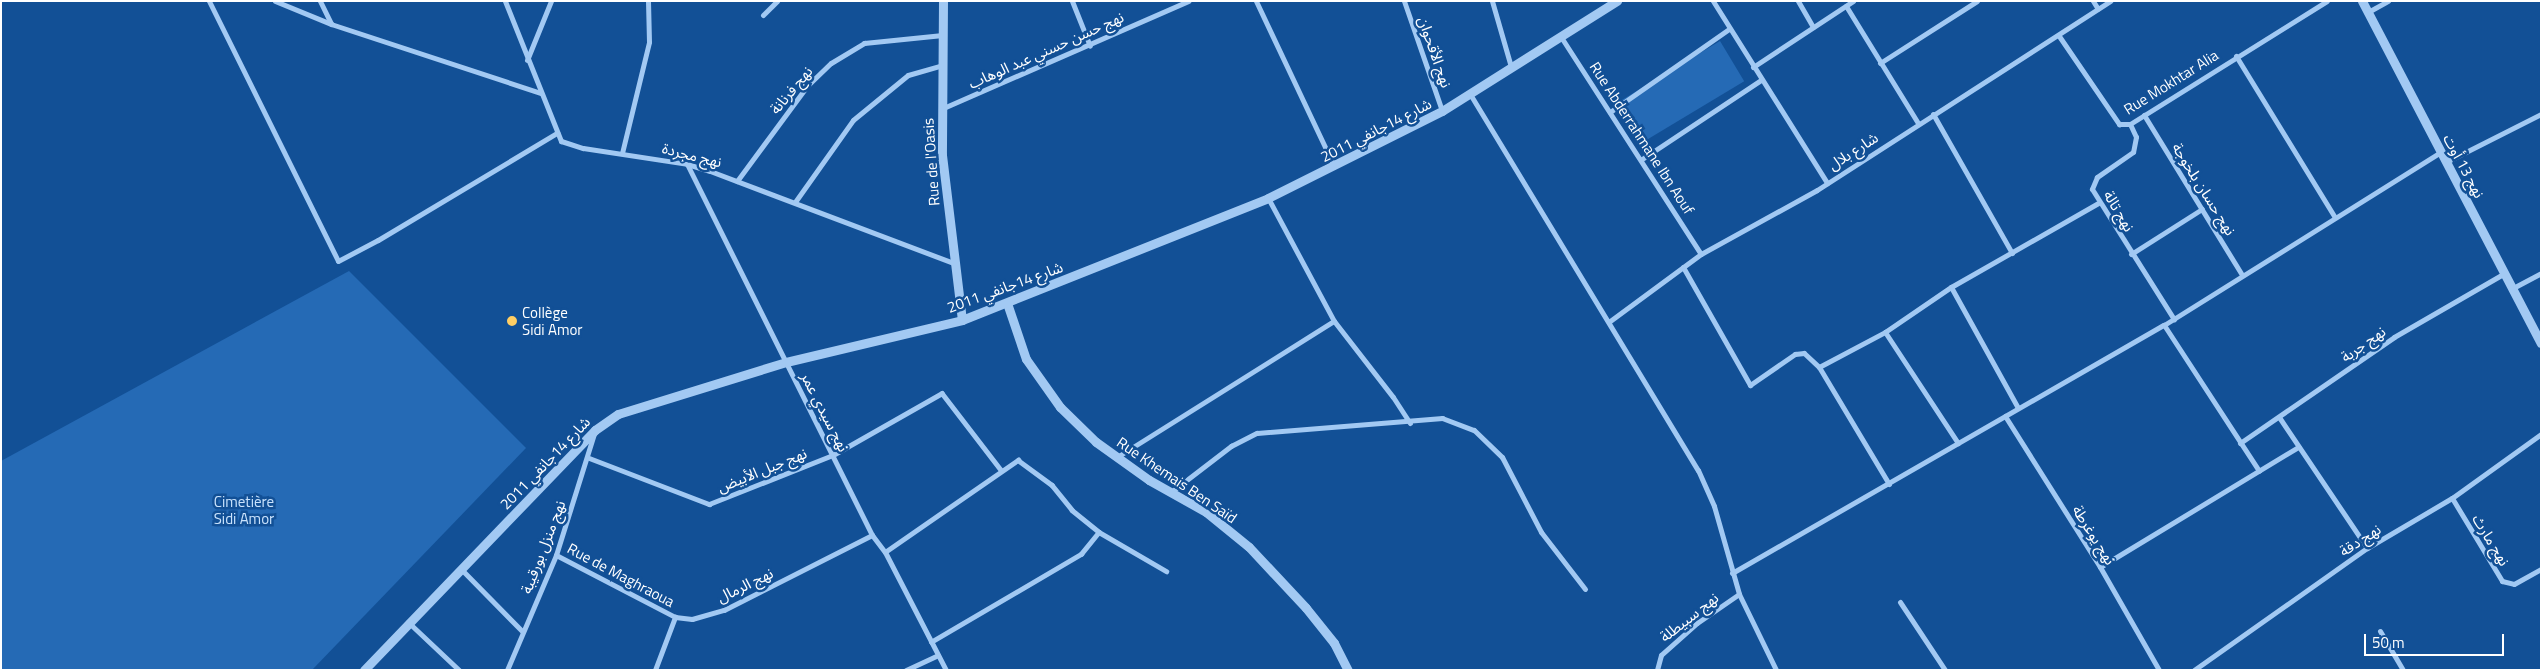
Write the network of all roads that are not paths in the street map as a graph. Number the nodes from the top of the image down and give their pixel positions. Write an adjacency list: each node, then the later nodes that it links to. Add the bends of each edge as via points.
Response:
1 (209, 1): 52 (street, via 338,261)
2 (275, 1): 28 (street)
3 (320, 1): 28 (street)
4 (505, 1): 36 (street)
5 (550, 1): 36 (street)
6 (648, 1): 54 (street, via 648,42)
7 (777, 1): 27 (street)
8 (943, 1): 31 (street, Rue de l'Oasis)
9 (1072, 1): 34 (street)
10 (1188, 1): 34 (street, نهج حسن حسني عبد الوهاب)
11 (1256, 1): 58 (street)
12 (1404, 1): 45 (street, نهج الأقحوان)
13 (1492, 1): 39 (street)
14 (1618, 1): 33 (street, شارع 14جانفي 2011)
15 (1713, 1): 30 (street)
16 (1798, 1): 29 (street)
17 (1852, 1): 24 (street)
18 (1976, 1): 37 (street)
19 (2093, 1): 25 (street)
20 (2110, 1): 25 (street, شارع بلال)
21 (2327, 1): 35 (street, Rue Mokhtar Alia)
22 (2362, 1): 26 (street, نهج 13 أوت)
23 (2388, 1): 26 (street)
24 (1846, 6): 29 (street); 37 (street)
25 (2098, 9): 32 (street, شارع بلال)
26 (2368, 12): 53 (street, نهج 13 أوت)
27 (762, 15)
28 (331, 24): 42 (street)
29 (1813, 27): 40 (street)
30 (1729, 29): 40 (street); 46 (street)
31 (943, 35): 38 (street, Rue de l'Oasis); 59 (street, نهج فرنانة, via 864,43 831,63 807,86)
32 (2058, 36): 47 (street, شارع بلال); 51 (street, Rue Mokhtar Alia, via 2119,124)
33 (1561, 38): 39 (street, شارع 14جانفي 2011); 46 (street, Rue Abderrahmane Ibn Aouf)
34 (1090, 46): 44 (street, نهج حسن حسني عبد الوهاب)
35 (2236, 56): 49 (street, Rue Mokhtar Alia); 65 (street)
36 (527, 60): 42 (street)
37 (1880, 63): 50 (street)
38 (942, 65): 44 (street, Rue de l'Oasis); 62 (street, via 908,75 853,120)
39 (1512, 67): 43 (street, شارع 14جانفي 2011)
40 (1753, 67): 41 (street)
41 (1761, 80): 55 (street); 60 (street)
42 (542, 93): 52 (street)
43 (1470, 94): 45 (street, شارع 14جانفي 2011); 80 (street, نهج سبيطلة)
44 (941, 110): 69 (street, Rue de l'Oasis)
45 (1442, 111): 58 (street, شارع 14جانفي 2011)
46 (1610, 112): 55 (street, Rue Abderrahmane Ibn Aouf)
47 (1933, 114): 50 (street, شارع بلال); 66 (street)
48 (2541, 114): 56 (street)
49 (2144, 115): 51 (street, Rue Mokhtar Alia); 64 (street, نهج حسان بلخوجة)
50 (1918, 124): 60 (street, شارع بلال)
51 (2130, 124): 63 (street, نهج تالة, via 2136,136 2133,152 2097,177 2092,189)
52 (557, 133): 54 (street, نهج مجردة, via 561,140 571,145)
53 (2441, 152): 56 (street, نهج 13 أوت); 65 (street)
54 (622, 153): 57 (street, نهج مجردة)
55 (1642, 158): 67 (street, Rue Abderrahmane Ibn Aouf)
56 (2446, 162): 71 (street, نهج 13 أوت)
57 (687, 164): 59 (street, نهج مجردة); 84 (street, نهج سيدي عمر)
58 (1334, 167): 61 (street, شارع 14جانفي 2011)
59 (737, 181): 62 (street, نهج مجردة)
60 (1827, 183): 67 (street, شارع بلال)
61 (1268, 198): 76 (street, شارع 14جانفي 2011); 79 (street)
62 (795, 202): 69 (street, نهج مجردة)
63 (2098, 203): 66 (street); 68 (street, نهج تالة)
64 (2202, 209): 68 (street); 73 (street, نهج حسان بلخوجة)
65 (2334, 216): 73 (street)
66 (2012, 253): 74 (street)
67 (1701, 254): 70 (street, شارع بلال)
68 (2131, 254): 77 (street, نهج تالة)
69 (953, 264): 78 (street, Rue de l'Oasis)
70 (1683, 267): 80 (street, شارع بلال); 85 (street, via 1750,384 1795,354 1804,353)
71 (2505, 273): 75 (street, نهج 13 أوت); 88 (street, نهج جربة, via 2394,337)
72 (2541, 274): 75 (street)
73 (2242, 275): 77 (street)
74 (1951, 287): 82 (street); 86 (street)
75 (2513, 288): 83 (street, نهج 13 أوت)
76 (1007, 304): 78 (street, شارع 14جانفي 2011); 96 (street, Rue Khemais Ben Saïd, via 1034,372 1060,407 1096,442)
77 (2174, 319): 81 (street)
78 (962, 320): 84 (street, شارع 14جانفي 2011)
79 (1334, 321): 89 (street); 96 (street)
80 (1610, 321): 112 (street, نهج سبيطلة, via 1698,470 1717,515)
81 (2164, 325): 86 (street); 93 (street)
82 (1885, 332): 85 (street); 92 (street)
83 (2541, 343)
84 (786, 362): 90 (street, شارع 14جانفي 2011, via 618,414); 95 (street, نهج سيدي عمر)
85 (1818, 367): 100 (street)
86 (2018, 408): 87 (street)
87 (2005, 416): 92 (street); 108 (street, نهج يوغرطة)
88 (2279, 417): 93 (street, نهج جربة); 94 (street)
89 (1410, 423): 101 (street, via 1257,433 1231,446); 113 (street, via 1442,418 1474,430 1502,456 1541,532)
90 (595, 430): 97 (street, نهج منزل بورقيبة); 109 (street, شارع 14جانفي 2011)
91 (2541, 434): 102 (street, نهج دقة)
92 (1958, 443): 100 (street)
93 (2240, 443): 99 (street)
94 (2298, 447): 99 (street); 105 (street)
95 (833, 455): 97 (street, نهج جبل الأبيض, via 709,504); 98 (street, via 942,393); 104 (street, نهج سيدي عمر)
96 (1117, 457): 101 (street, Rue Khemais Ben Saïd)
97 (589, 458): 107 (street, نهج منزل بورقيبة)
98 (1001, 470): 103 (street, via 1018,460 1052,485 1072,510); 106 (street)
99 (2259, 471): 108 (street)
100 (1889, 484): 112 (street)
101 (1171, 492): 128 (street, Rue Khemais Ben Saïd, via 1206,512 1249,546 1334,643)
102 (2452, 498): 105 (street, نهج دقة); 110 (street, نهج مارث, via 2502,581 2514,584)
103 (1099, 532): 111 (street); 120 (street, via 1081,554)
104 (872, 535): 106 (street, نهج سيدي عمر); 116 (street, نهج الرمال, via 724,610 692,619)
105 (2367, 548): 133 (street, نهج دقة)
106 (885, 552): 120 (street, نهج سيدي عمر)
107 (556, 555): 116 (street, Rue de Maghraoua); 118 (street, نهج منزل بورقيبة)
108 (2100, 567): 132 (street, نهج يوغرطة)
109 (461, 569): 117 (street, شارع 14جانفي 2011); 118 (street)
110 (2541, 569)
111 (1166, 571)
112 (1732, 573): 114 (street, نهج سبيطلة)
113 (1585, 589)
114 (1739, 594): 129 (street, نهج سبيطلة, via 1697,623 1661,656); 130 (street)
115 (1900, 602): 131 (street)
116 (675, 617): 125 (street)
117 (408, 622): 122 (street, شارع 14جانفي 2011); 123 (street)
118 (522, 631): 124 (street, نهج منزل بورقيبة)
119 (2380, 631): 134 (street)
120 (931, 642): 121 (street, نهج سيدي عمر)
121 (938, 655): 126 (street); 127 (street, نهج سيدي عمر)
122 (364, 670)
123 (460, 670)
124 (507, 670)
125 (655, 670)
126 (906, 670)
127 (946, 670)
128 (1348, 670)
129 (1657, 670)
130 (1776, 670)
131 (1945, 670)
132 (2158, 670)
133 (2194, 670)
134 (2403, 670)

